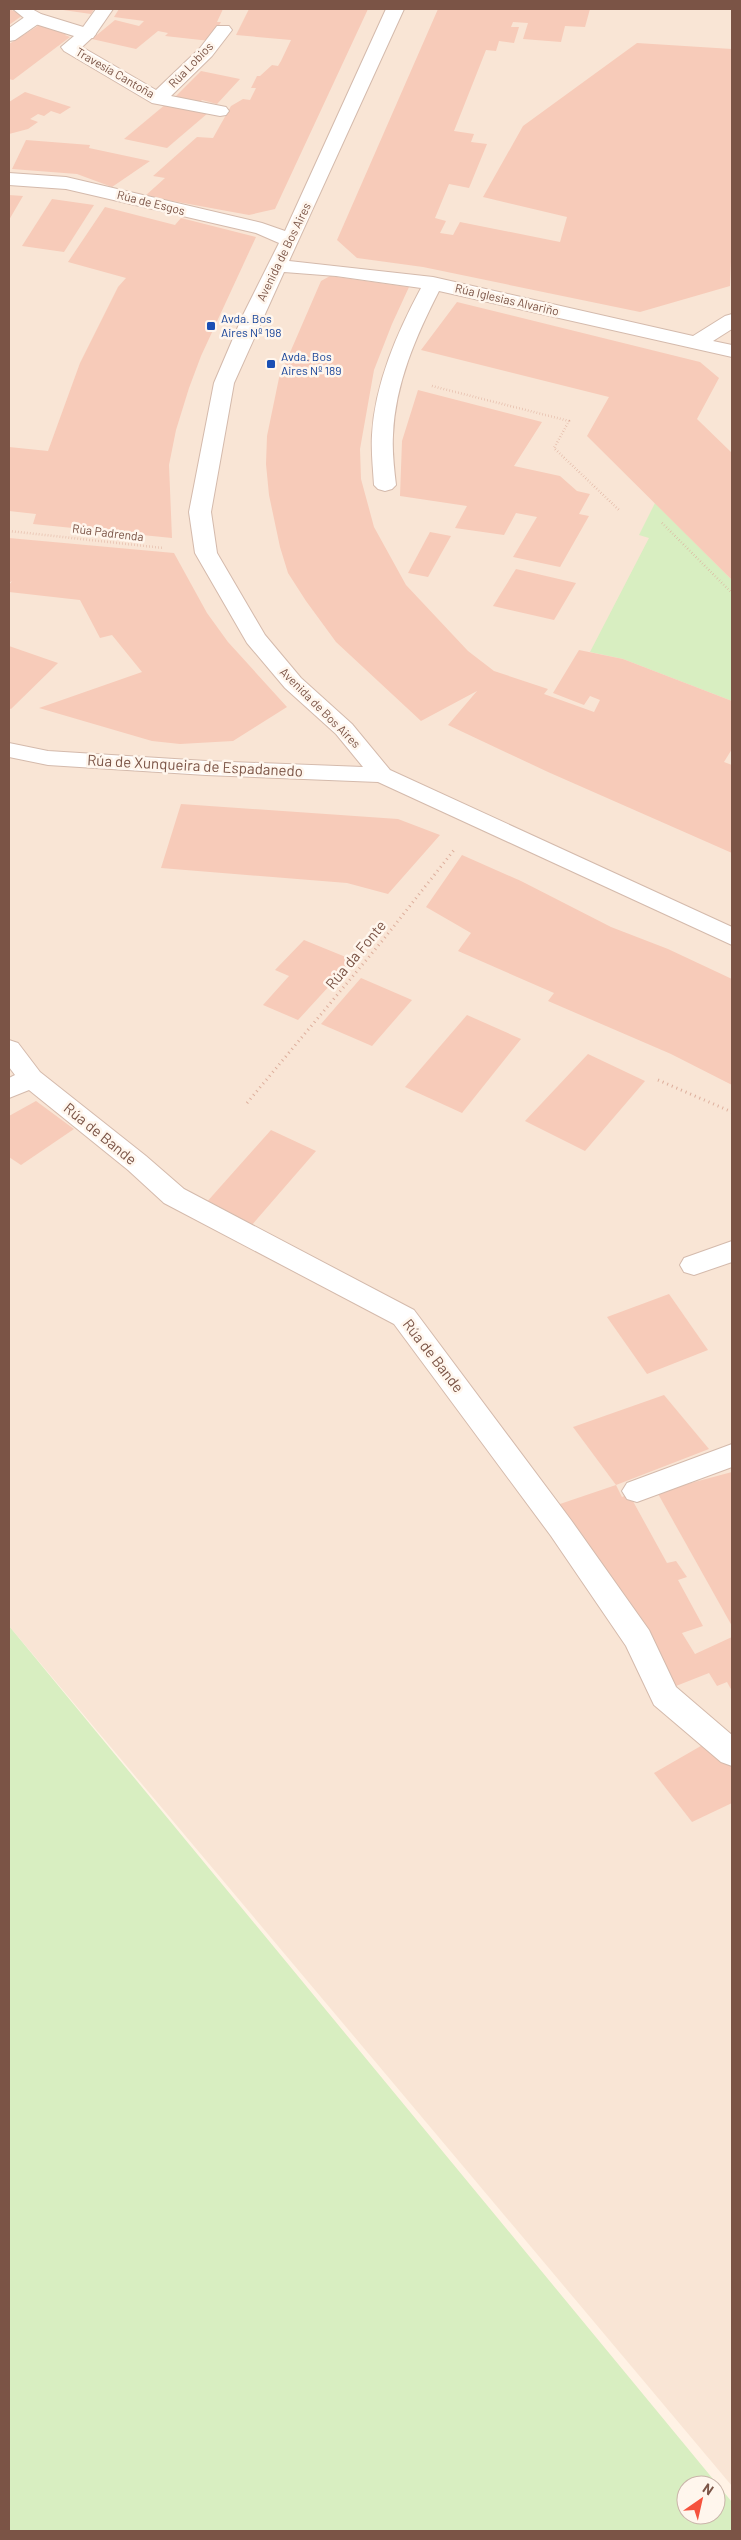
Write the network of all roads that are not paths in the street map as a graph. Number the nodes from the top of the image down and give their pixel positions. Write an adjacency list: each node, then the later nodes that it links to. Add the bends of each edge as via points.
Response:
1 (104, 9): 5 (street)
2 (395, 9): 10 (street, Avenida de Bos Aires)
3 (28, 14): 5 (street, Travesía Cantoña); 6 (street)
4 (223, 30): 7 (street, Rúa Lobios, via 206,52)
5 (87, 34): 7 (street, Travesía Cantoña, via 70,47)
6 (9, 36)
7 (158, 99): 8 (street, Travesía Cantoña)
8 (220, 111)
9 (9, 179): 10 (street, Rúa de Esgos, via 66,183 262,229)
10 (290, 240): 11 (street, Avenida de Bos Aires)
11 (278, 266): 12 (street, Rúa Iglesias Alvariño, via 330,268); 18 (street, Avenida de Bos Aires, via 224,383 200,512 206,553 255,638 293,683 344,729)
12 (433, 283): 14 (street, Rúa Iglesias Alvariño); 16 (street, via 414,319 392,375 382,429)
13 (732, 320): 14 (street)
14 (696, 343): 15 (street, Rúa Iglesias Alvariño)
15 (732, 351)
16 (385, 485)
17 (9, 750): 18 (street, Rúa de Xunqueira de Espadanedo, via 48,758)
18 (382, 775): 19 (street, Avenida de Bos Aires)
19 (732, 937)
20 (9, 1049): 21 (street, Rúa de Bande)
21 (20, 1083): 26 (street, Rúa de Bande, via 137,1163 174,1196 404,1317 484,1422 638,1639 665,1696)
22 (732, 1251): 23 (street)
23 (694, 1265)
24 (732, 1455): 25 (street)
25 (637, 1491)
26 (732, 1753)

